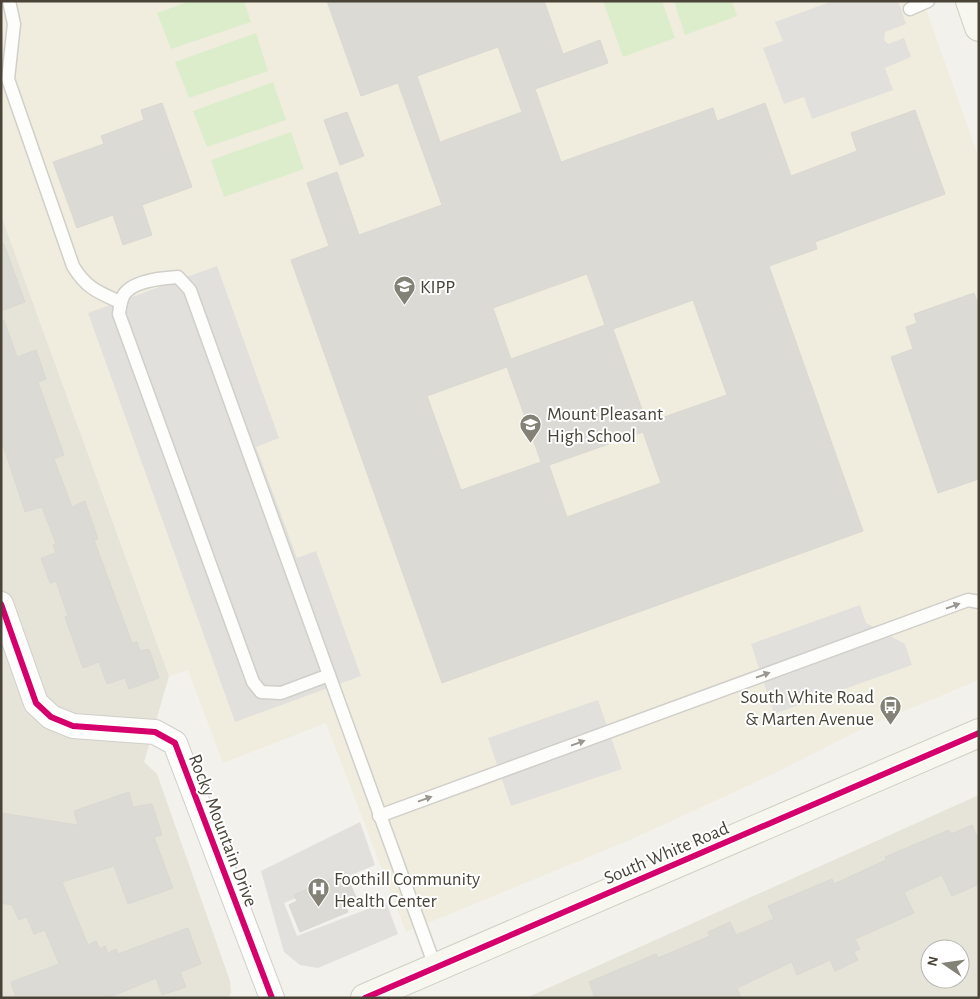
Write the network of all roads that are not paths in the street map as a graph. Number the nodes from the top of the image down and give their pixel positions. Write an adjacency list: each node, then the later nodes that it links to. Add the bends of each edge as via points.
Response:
1 (9, 1): 6 (lane, via 14,24 8,78 73,266 81,280 93,290)
2 (928, 1): 4 (lane)
3 (970, 1): 5 (main road)
4 (910, 9)
5 (979, 27)
6 (120, 302): 9 (lane, via 119,314 253,682 261,692 281,693); 9 (lane, via 127,291 156,278 178,277 190,290)
7 (979, 602): 11 (lane, one-way to 7, via 968,600)
8 (1, 604): 13 (street, Rocky Mountain Drive, via 36,703 51,717 73,726 155,732 175,743)
9 (329, 675): 11 (lane)
10 (979, 733): 12 (main road, South White Road)
11 (380, 816): 12 (lane)
12 (436, 969): 14 (main road, South White Road)
13 (272, 998)
14 (365, 998)

